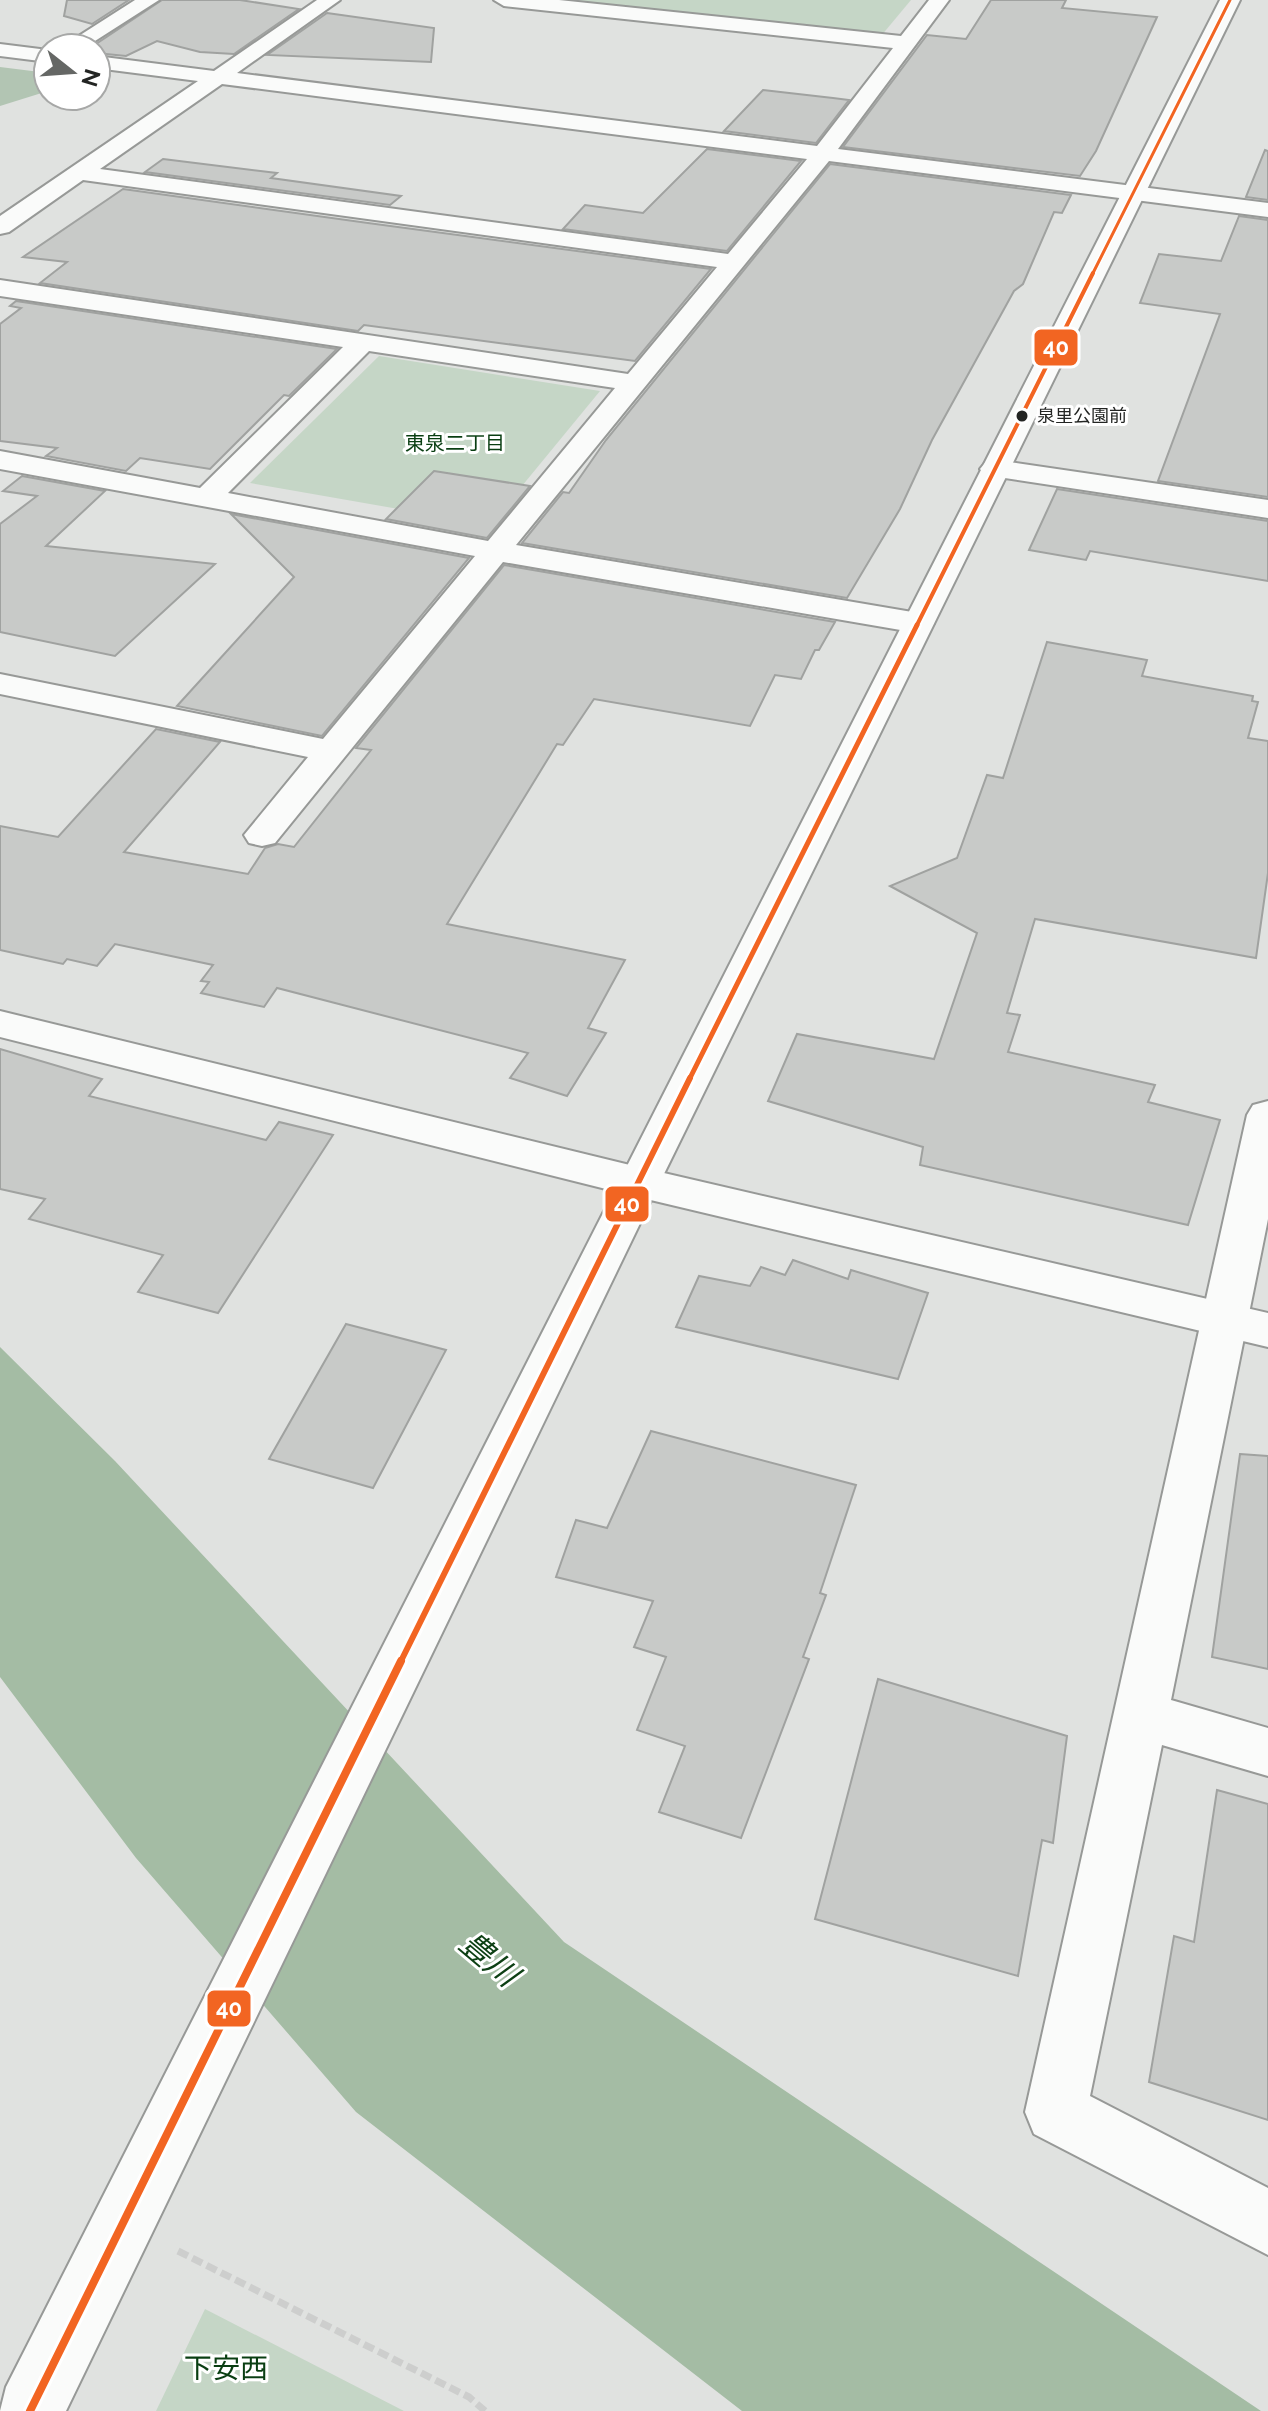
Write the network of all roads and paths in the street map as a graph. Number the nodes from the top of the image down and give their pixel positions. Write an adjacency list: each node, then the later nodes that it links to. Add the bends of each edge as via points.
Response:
1 (149, 0): 6 (street)
2 (330, 0): 11 (street)
3 (504, 0): 7 (street)
4 (939, 0): 7 (street)
5 (1230, 0): 14 (street)
6 (96, 32)
7 (906, 43): 12 (street)
8 (0, 50): 9 (street)
9 (32, 54)
10 (112, 64): 11 (street)
11 (219, 77): 12 (street); 13 (street)
12 (823, 154): 14 (street); 17 (street)
13 (80, 173): 16 (street); 17 (street)
14 (1133, 193): 15 (street); 22 (street)
15 (1268, 210)
16 (0, 227)
17 (734, 262): 20 (street)
18 (0, 288): 19 (street)
19 (363, 342): 20 (street); 23 (street)
20 (635, 383): 25 (street)
21 (0, 460): 23 (street)
22 (995, 469): 24 (street); 26 (street)
23 (206, 498): 25 (street)
24 (1268, 509)
25 (495, 551): 26 (street); 28 (street)
26 (918, 623): 32 (street)
27 (0, 684): 28 (street)
28 (331, 751): 29 (street)
29 (262, 835)
30 (0, 1024): 32 (street)
31 (1268, 1115): 33 (street)
32 (638, 1182): 33 (street); 36 (street)
33 (1246, 1325): 34 (street)
34 (1141, 1715): 35 (street); 37 (street, via 1056,2112)
35 (1268, 1752)
36 (130, 2212): 38 (street); 39 (path, via 469,2397)
37 (1268, 2223)
38 (30, 2411)
39 (485, 2411)

